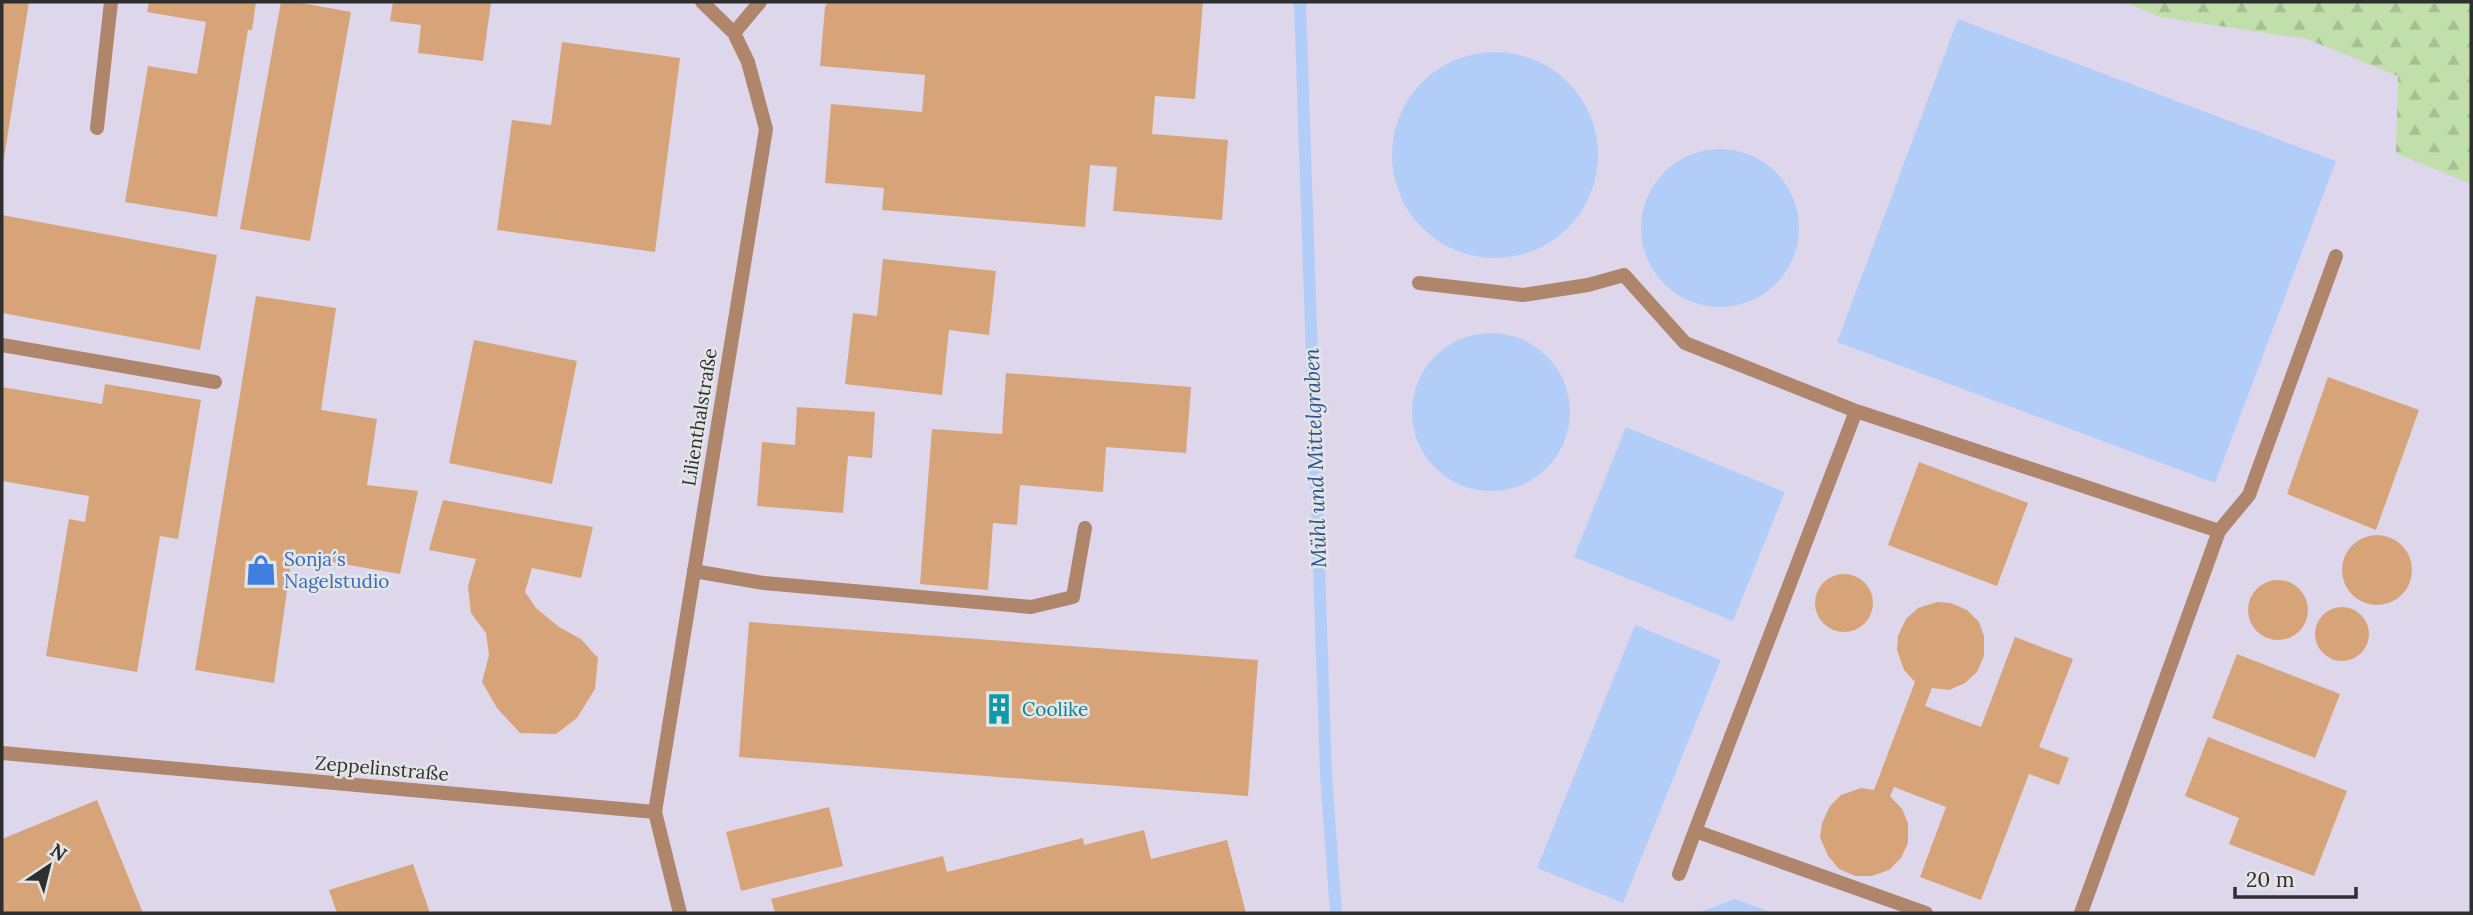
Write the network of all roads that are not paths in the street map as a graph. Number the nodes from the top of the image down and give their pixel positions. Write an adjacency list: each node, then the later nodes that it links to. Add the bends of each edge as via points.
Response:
1 (111, 2): 5 (street)
2 (702, 2): 4 (street, Lilienthalstraße)
3 (760, 2): 4 (street)
4 (734, 33): 13 (street, Lilienthalstraße, via 748,62 766,129)
5 (97, 128)
6 (2336, 256): 12 (street, via 2249,495)
7 (1419, 283): 10 (street, via 1523,295 1624,275 1685,343)
8 (2, 345): 9 (street)
9 (215, 382)
10 (1856, 411): 12 (street); 16 (street)
11 (1084, 528): 13 (street, via 1073,597 1031,607 764,583)
12 (2220, 531): 20 (street)
13 (694, 571): 15 (street, Lilienthalstraße)
14 (2, 754): 15 (street, Zeppelinstraße)
15 (655, 812): 18 (street)
16 (1695, 831): 17 (street); 19 (street)
17 (1679, 874)
18 (680, 913)
19 (1926, 913)
20 (2081, 913)

